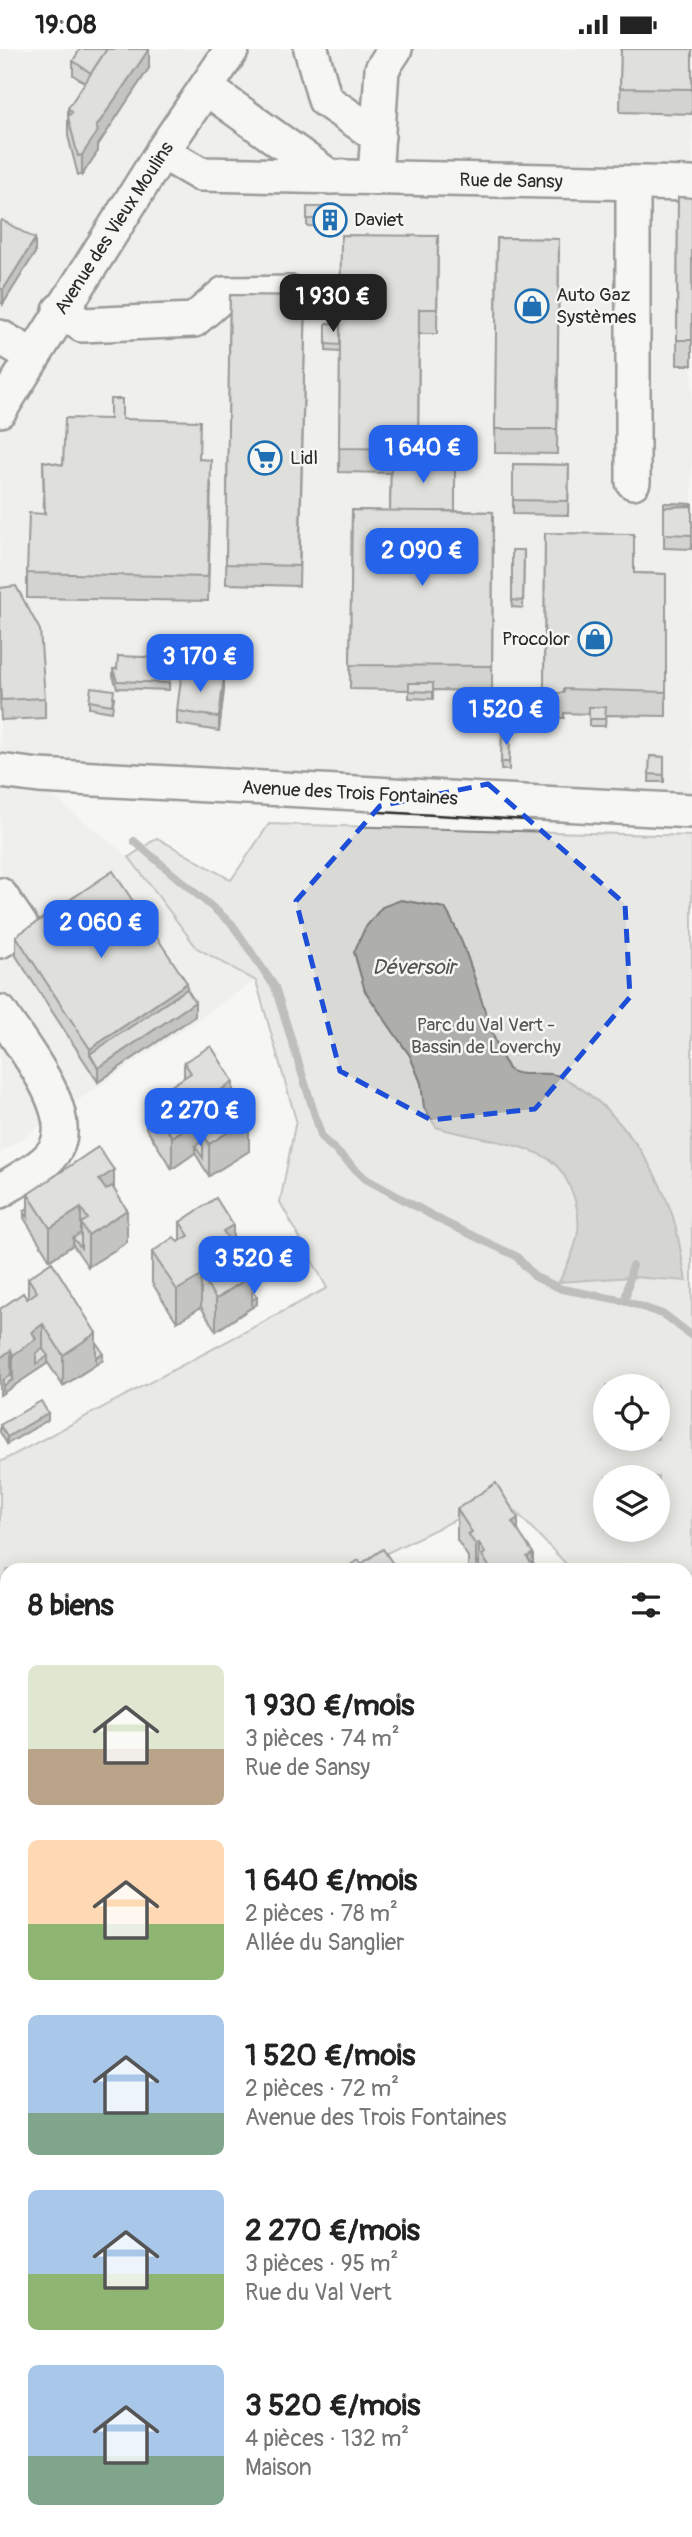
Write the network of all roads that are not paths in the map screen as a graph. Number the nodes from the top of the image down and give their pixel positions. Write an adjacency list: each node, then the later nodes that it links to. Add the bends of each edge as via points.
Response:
1 (232, 49): 4 (street, Avenue des Vieux Moulins)
2 (311, 49): 5 (street, via 325,100)
3 (395, 49): 5 (street, via 382,69)
4 (206, 88): 6 (street, Avenue des Vieux Moulins); 7 (street)
5 (378, 137): 8 (street)
6 (162, 152): 7 (street, Rue de Sansy, via 200,174); 12 (street, Avenue des Vieux Moulins)
7 (330, 177): 8 (street, Rue de Sansy)
8 (375, 178): 9 (street, Rue de Sansy)
9 (633, 184): 10 (street, Rue de Sansy); 16 (street)
10 (692, 184)
11 (292, 293): 12 (street, via 224,294 194,320 82,325)
12 (60, 310): 14 (street, Avenue des Vieux Moulins)
13 (0, 337): 14 (street)
14 (33, 356): 15 (street, Avenue des Vieux Moulins)
15 (0, 410)
16 (633, 482)
17 (3, 774): 18 (street, Avenue des Trois Fontaines)
18 (692, 811)
19 (0, 895): 20 (street, via 21,926)
20 (0, 941)
21 (0, 1012): 22 (street, via 49,1089 60,1122 56,1149 46,1161)
22 (0, 1191)

